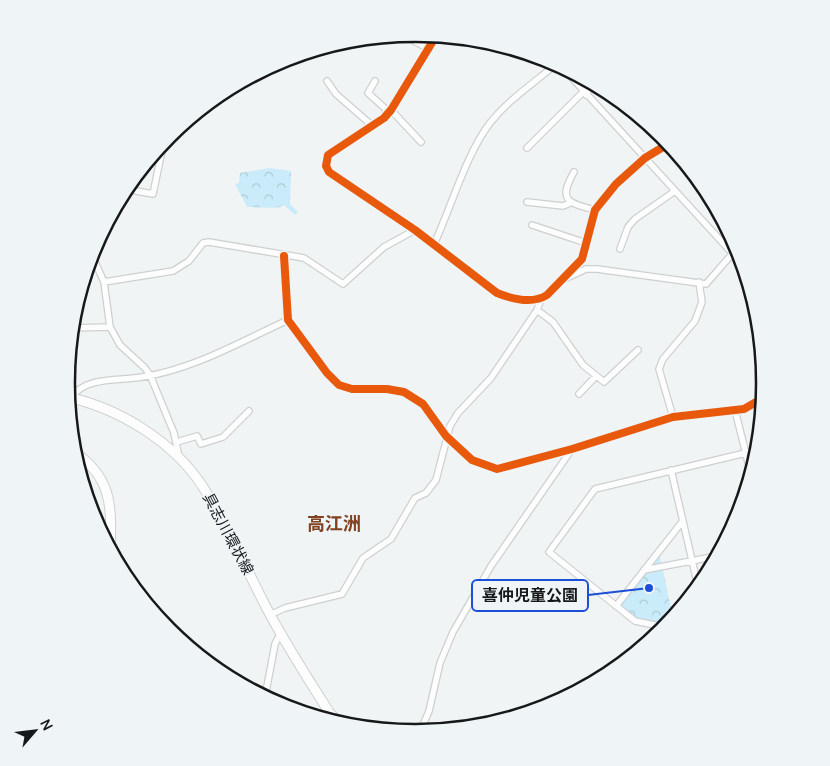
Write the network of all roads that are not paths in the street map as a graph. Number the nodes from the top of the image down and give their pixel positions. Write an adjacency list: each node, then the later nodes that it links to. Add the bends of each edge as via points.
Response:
1 (416, 42): 3 (street)
2 (432, 43): 3 (street)
3 (429, 49): 10 (street)
4 (549, 70): 26 (street, via 512,98 489,124 472,155)
5 (327, 81): 11 (street)
6 (376, 81): 10 (street, via 368,93)
7 (577, 84): 9 (street)
8 (587, 90): 9 (street)
9 (585, 93): 13 (street); 16 (street)
10 (390, 111): 11 (street); 12 (street)
11 (370, 127): 24 (street, via 328,155 326,166 330,172)
12 (421, 142)
13 (527, 148)
14 (662, 148): 16 (street)
15 (161, 156): 18 (street, via 153,194)
16 (645, 158): 19 (street); 22 (street, via 616,184)
17 (574, 172): 21 (street, via 565,187)
18 (134, 191)
19 (675, 191): 27 (street); 28 (street, via 635,219 628,227)
20 (527, 202): 21 (street, via 562,206)
21 (570, 203): 22 (street)
22 (595, 210): 25 (street)
23 (532, 225): 25 (street)
24 (415, 230): 26 (street); 30 (street, via 384,247 344,284 304,258)
25 (586, 242): 32 (street, via 582,259)
26 (434, 244): 35 (street, via 497,293 507,297)
27 (727, 246)
28 (620, 249)
29 (731, 255): 34 (street, via 706,284)
30 (284, 256): 33 (street, via 209,242 203,244 189,261 172,271); 37 (street)
31 (96, 265): 33 (street)
32 (558, 281): 34 (street, via 586,269 598,269); 35 (street)
33 (104, 282): 38 (street)
34 (699, 282): 49 (street, via 702,302 695,321 659,369)
35 (541, 299): 36 (street)
36 (537, 310): 42 (street, via 553,322 583,365); 50 (street, via 491,378 458,413)
37 (288, 320): 41 (street, via 216,356); 50 (street, via 327,373 340,384 404,392 423,404)
38 (110, 327): 39 (street); 41 (street, via 120,346)
39 (79, 328)
40 (638, 350): 42 (street, via 609,379 604,382)
41 (150, 375): 43 (street, via 96,383 80,387); 51 (street)
42 (596, 376): 44 (street)
43 (75, 392)
44 (579, 394)
45 (75, 400): 54 (main road, 具志川環状線, via 129,421)
46 (755, 403): 47 (street)
47 (735, 410): 49 (street); 53 (street)
48 (249, 411): 51 (street, via 223,437 201,444 196,436)
49 (673, 417): 52 (street)
50 (446, 436): 52 (street, via 472,460 497,469); 65 (street, via 436,480 426,493 415,498 391,539 363,558 342,594 285,608)
51 (177, 442): 54 (street)
52 (572, 449): 70 (street, via 492,566 453,632 440,663)
53 (746, 453): 55 (street); 57 (street)
54 (179, 457): 65 (main road, 具志川環状線, via 203,487)
55 (747, 458)
56 (83, 459): 59 (main road, via 105,486 110,499)
57 (671, 470): 58 (street); 64 (street, via 595,489 549,552)
58 (682, 522): 61 (street); 62 (street)
59 (110, 535)
60 (707, 558): 61 (street)
61 (693, 561): 62 (street); 63 (street)
62 (644, 570): 64 (street)
63 (696, 575)
64 (616, 606): 66 (street, via 635,621)
65 (270, 615): 67 (main road, 具志川環状線)
66 (654, 626)
67 (280, 634): 68 (street); 69 (main road, 具志川環状線)
68 (266, 689)
69 (330, 713)
70 (424, 724)

